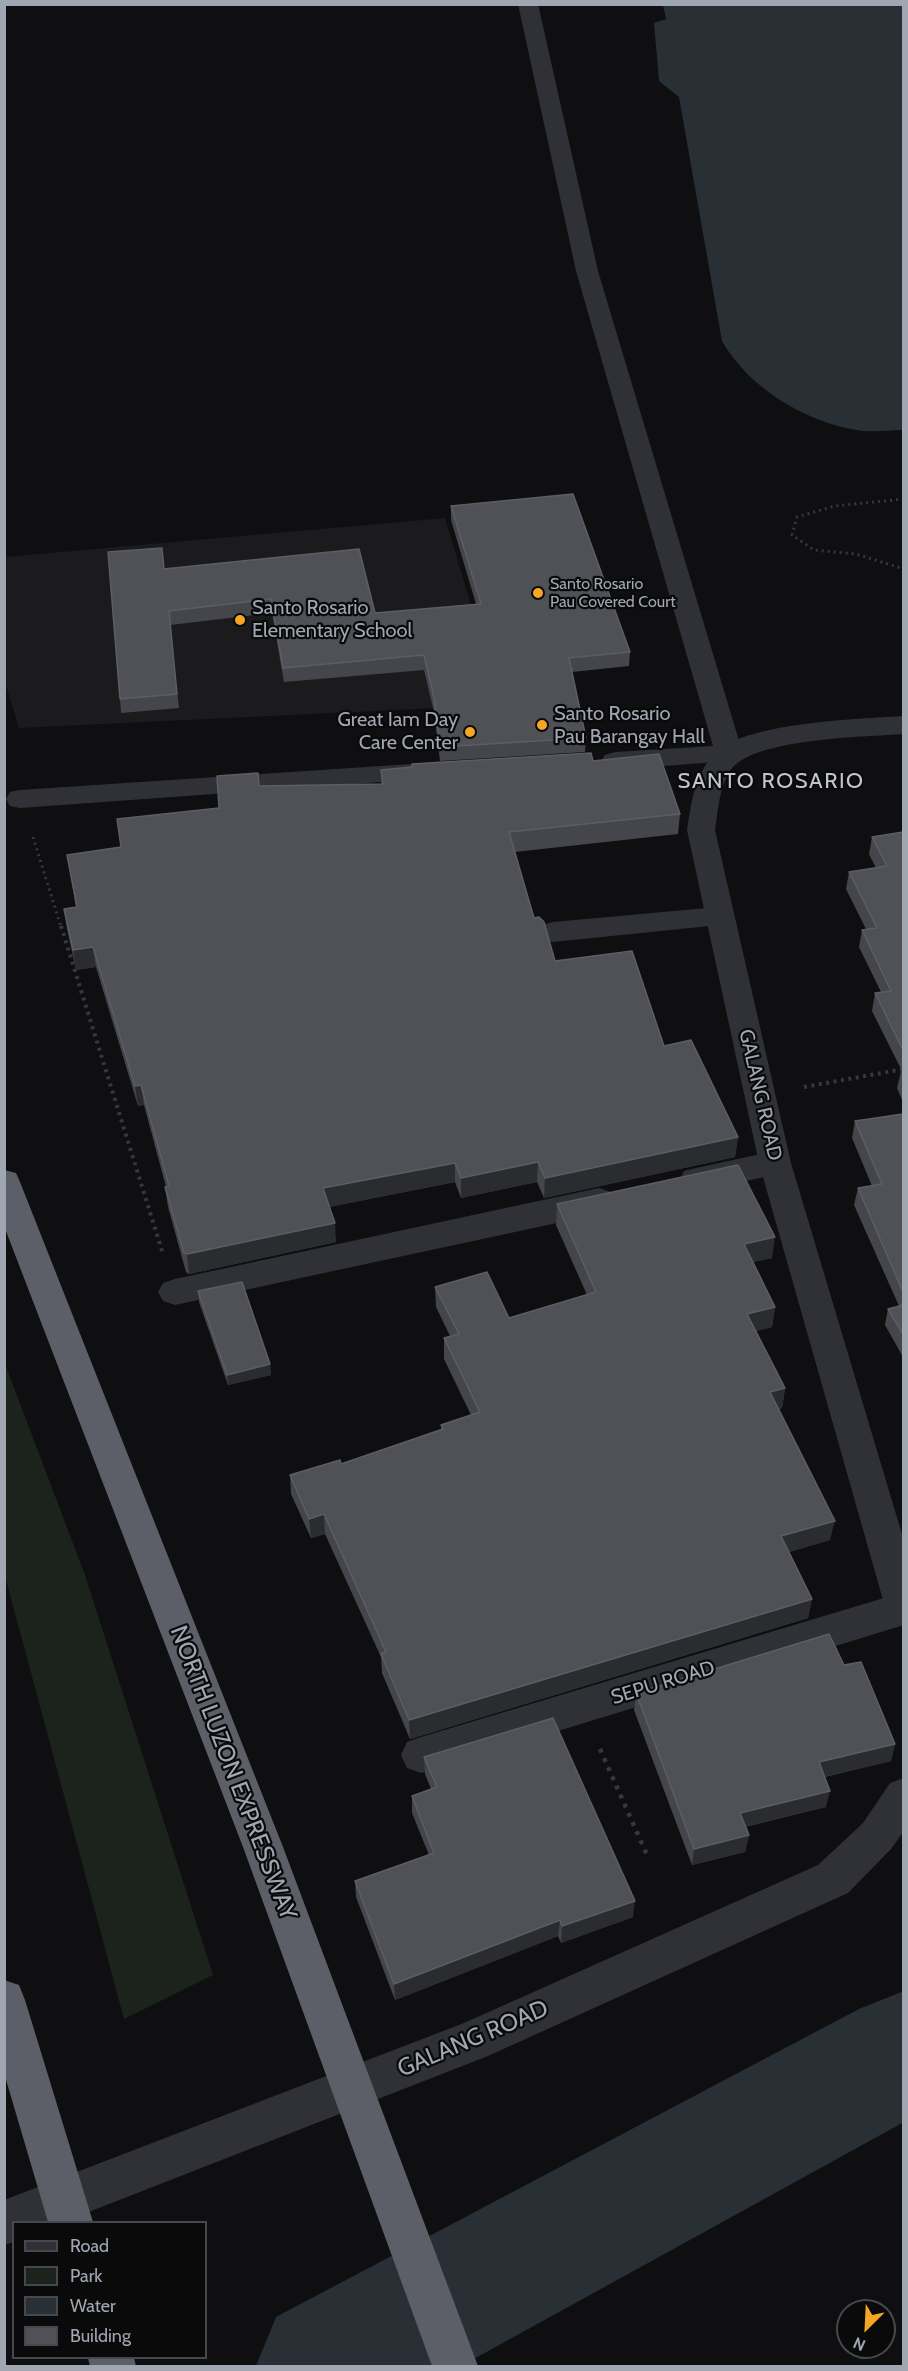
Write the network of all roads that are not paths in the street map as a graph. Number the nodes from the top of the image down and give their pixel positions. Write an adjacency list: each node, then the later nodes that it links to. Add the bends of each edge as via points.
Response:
1 (528, 4): 3 (street, via 587,271)
2 (903, 724): 3 (street, via 771,738)
3 (729, 754): 4 (street); 7 (street, GALANG ROAD, via 709,783 701,830)
4 (588, 762)
5 (447, 771): 6 (street)
6 (21, 798)
7 (718, 917): 8 (street); 9 (street, GALANG ROAD, via 762,1095)
8 (553, 932)
9 (774, 1162): 11 (street); 14 (street, GALANG ROAD)
10 (4, 1182): 20 (highway, NORTH LUZON EXPRESSWAY, via 263,1847)
11 (661, 1187)
12 (627, 1195): 13 (street)
13 (175, 1292)
14 (903, 1607): 15 (street, SEPU ROAD)
15 (422, 1755)
16 (903, 1796): 19 (street, GALANG ROAD, via 877,1836 832,1879 473,2042)
17 (4, 2000): 18 (highway)
18 (70, 2221)
19 (4, 2223)
20 (455, 2367)

